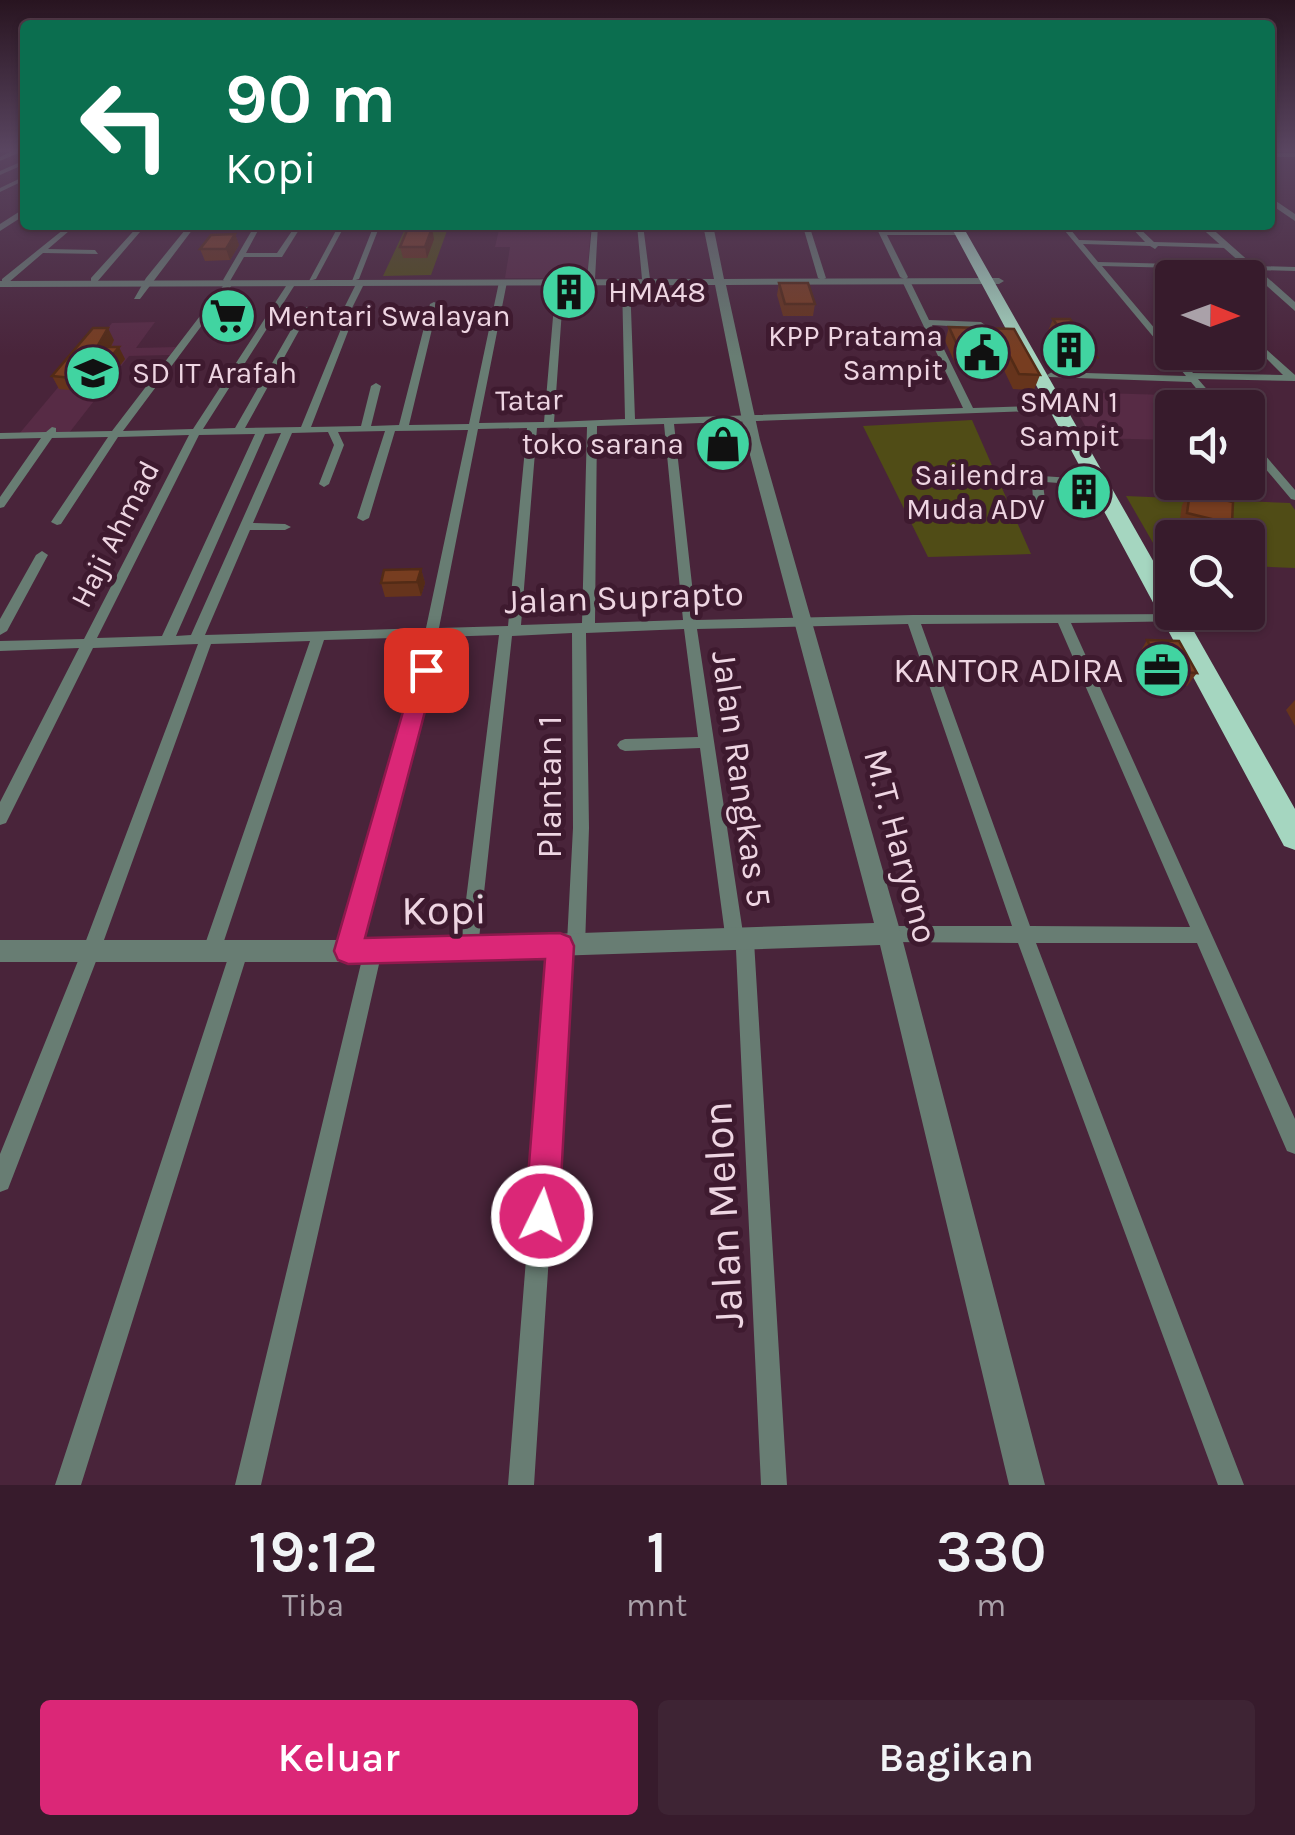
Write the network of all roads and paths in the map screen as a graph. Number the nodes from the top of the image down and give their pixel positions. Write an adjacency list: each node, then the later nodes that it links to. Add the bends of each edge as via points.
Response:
1 (67, 230): 24 (street)
2 (139, 230): 40 (street)
3 (189, 230): 45 (street)
4 (255, 230): 26 (street)
5 (296, 230): 26 (street, via 279,255)
6 (339, 230): 35 (street)
7 (375, 230): 44 (street)
8 (595, 230): 36 (street)
9 (641, 230): 37 (street)
10 (709, 230): 41 (street, M.T. Haryono)
11 (807, 230): 34 (street)
12 (880, 230): 38 (street)
13 (886, 230): 19 (street)
14 (938, 230): 19 (street)
15 (963, 230): 39 (highway)
16 (1067, 230): 20 (street)
17 (1137, 230): 22 (street)
18 (1208, 230): 23 (street)
19 (903, 233): 21 (street)
20 (1078, 242): 22 (street); 29 (street)
21 (908, 244)
22 (1152, 244): 23 (street); 27 (street)
23 (1226, 246): 28 (street)
24 (40, 252): 25 (street); 49 (street)
25 (95, 252)
26 (241, 256): 43 (street)
27 (1168, 260)
28 (1245, 260)
29 (1096, 264): 30 (street); 61 (street)
30 (1155, 266)
31 (1265, 268): 32 (street)
32 (1295, 269)
33 (1265, 277): 53 (street)
34 (822, 278): 41 (street); 42 (street)
35 (312, 279): 43 (street); 44 (street)
36 (591, 279): 37 (street); 44 (street)
37 (646, 279): 41 (street)
38 (905, 279): 39 (street); 42 (street); 55 (street)
39 (993, 279): 60 (highway); 65 (highway)
40 (94, 280): 45 (street); 49 (street)
41 (718, 280): 42 (street); 48 (street); 67 (street, M.T. Haryono)
42 (840, 280)
43 (228, 281): 45 (street); 50 (street); 83 (street)
44 (358, 281): 46 (street); 50 (street); 78 (street)
45 (149, 282): 49 (street); 51 (street)
46 (502, 282): 47 (street); 72 (street)
47 (560, 282): 48 (street); 71 (street)
48 (626, 282): 69 (street)
49 (1, 283)
50 (292, 283): 59 (street, Haji Ahmad)
51 (137, 297)
52 (434, 304): 74 (street)
53 (1295, 308)
54 (307, 309): 57 (street)
55 (926, 322): 56 (street); 66 (street)
56 (981, 325)
57 (282, 352): 59 (street); 80 (street)
58 (1265, 352): 62 (street)
59 (245, 354): 82 (street, Haji Ahmad)
60 (1052, 375): 61 (street); 96 (highway)
61 (1192, 377): 62 (street); 64 (street)
62 (1294, 379)
63 (376, 386): 75 (street)
64 (1203, 390)
65 (1058, 408): 66 (street, Tatar); 86 (highway)
66 (969, 410): 67 (street, Tatar)
67 (748, 419): 68 (street, Tatar); 101 (street, M.T. Haryono)
68 (668, 422): 69 (street, Tatar); 102 (street, Jalan Rangkas 5)
69 (630, 423): 70 (street, Tatar)
70 (592, 424): 71 (street, Tatar); 103 (street, Plantan 1)
71 (549, 425): 73 (street, Tatar)
72 (472, 426): 73 (street, Tatar); 74 (street, Tatar); 108 (street)
73 (532, 426): 107 (street)
74 (397, 428): 75 (street, Tatar); 91 (street)
75 (365, 429): 79 (street, Tatar)
76 (261, 430): 77 (street, Tatar); 80 (street, Tatar); 111 (street)
77 (288, 430): 78 (street, Tatar); 93 (street)
78 (305, 430): 79 (street, Tatar)
79 (332, 430): 87 (street, via 339,445)
80 (238, 431): 82 (street, Tatar)
81 (50, 432): 83 (street, Tatar); 84 (street, Tatar); 90 (street)
82 (195, 432): 83 (street, Tatar); 112 (street, Haji Ahmad)
83 (116, 434): 92 (street)
84 (0, 436)
85 (1265, 462): 88 (street)
86 (1100, 483): 89 (street, via 1042,479); 97 (highway)
87 (324, 484)
88 (1295, 496)
89 (1039, 499)
90 (0, 505)
91 (364, 518)
92 (57, 522)
93 (247, 526): 94 (street); 110 (street)
94 (285, 526)
95 (42, 556): 106 (street)
96 (1155, 556)
97 (1155, 569)
98 (1155, 616): 99 (street, Jalan Suprapto)
99 (1062, 618): 100 (street, Jalan Suprapto); 121 (street)
100 (913, 619): 101 (street, Jalan Suprapto); 119 (street)
101 (804, 621): 102 (street, Jalan Suprapto); 120 (street, M.T. Haryono)
102 (690, 624): 103 (street, Jalan Suprapto); 114 (street, Jalan Rangkas 5)
103 (583, 629): 107 (street, Jalan Suprapto); 123 (street, Plantan 1, via 581,828)
104 (1192, 630): 118 (highway)
105 (1193, 630): 116 (highway)
106 (0, 631)
107 (510, 632): 108 (street, Jalan Suprapto); 124 (street)
108 (433, 634): 109 (street, Jalan Suprapto); 127 (street)
109 (318, 638): 110 (street, Jalan Suprapto); 128 (street)
110 (201, 640): 111 (street, Jalan Suprapto); 126 (street)
111 (167, 641): 112 (street, Jalan Suprapto)
112 (87, 644): 113 (street, Jalan Suprapto); 117 (street, Haji Ahmad)
113 (0, 646)
114 (707, 742): 115 (street); 122 (street, Jalan Rangkas 5)
115 (625, 745)
116 (1295, 800)
117 (0, 818)
118 (1295, 837)
119 (1022, 933): 120 (street); 121 (street); 137 (street)
120 (889, 934): 122 (street, Kopi); 136 (street, M.T. Haryono)
121 (1204, 935): 130 (street)
122 (740, 942): 123 (street, Kopi); 135 (street, Jalan Melon)
123 (568, 946): 124 (street, Kopi); 134 (street, Plantan 1)
124 (469, 948): 127 (street, Kopi)
125 (0, 951): 126 (street, Kopi)
126 (91, 951): 128 (street, Kopi); 131 (street)
127 (360, 951): 129 (street, Kopi); 133 (street)
128 (211, 952): 129 (street, Kopi)
129 (239, 952): 132 (street)
130 (1295, 1143)
131 (0, 1181)
132 (68, 1485)
133 (248, 1485)
134 (521, 1485)
135 (774, 1485)
136 (1027, 1485)
137 (1231, 1485)

